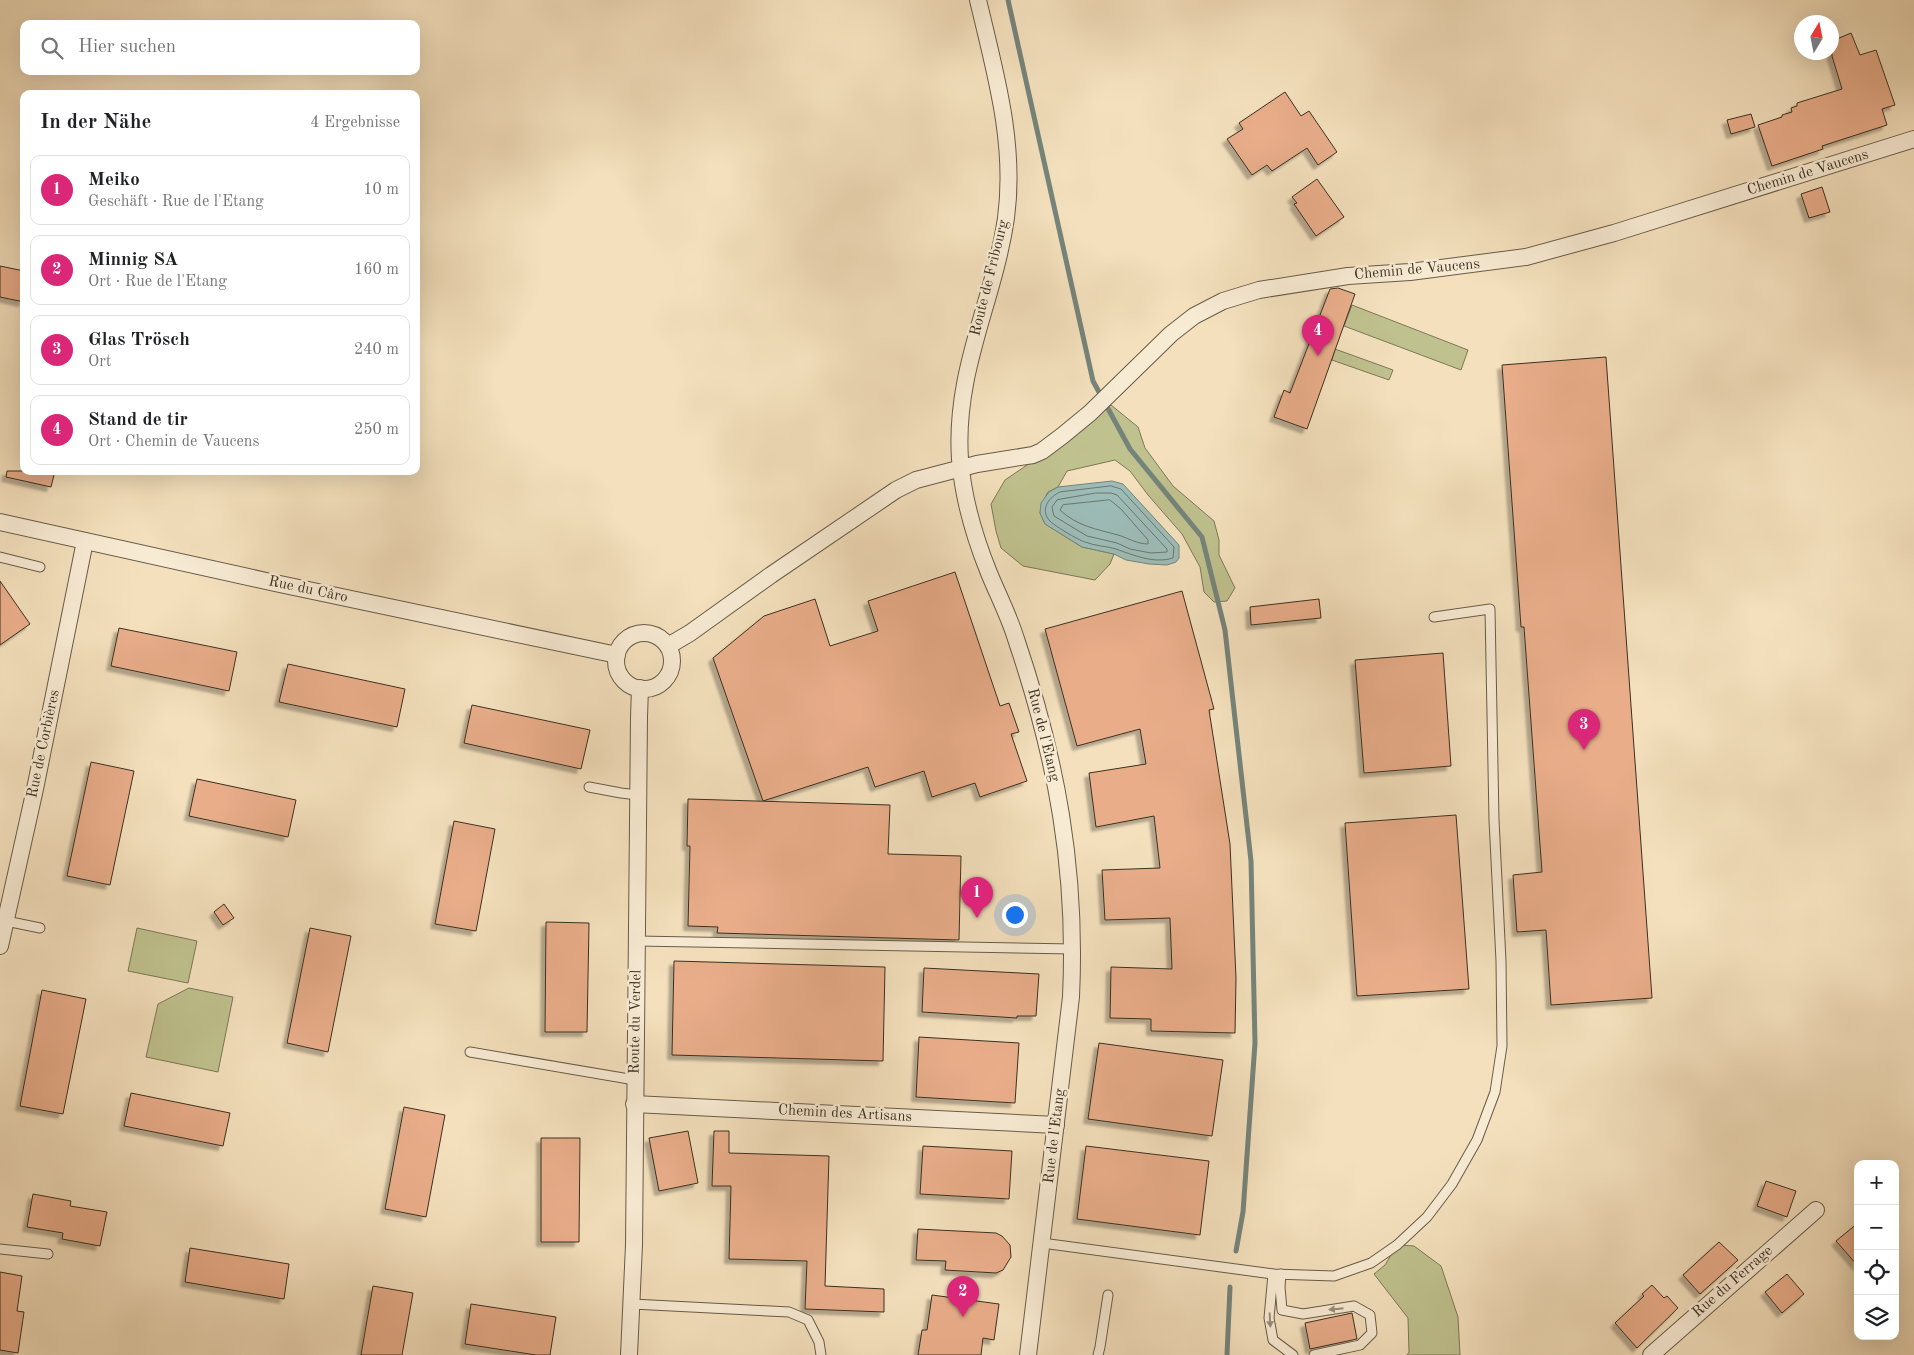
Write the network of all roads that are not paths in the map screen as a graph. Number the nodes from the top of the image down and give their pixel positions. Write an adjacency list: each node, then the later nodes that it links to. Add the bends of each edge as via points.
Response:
1 (978, 0): 3 (street, Route de Fribourg, via 1003,108 1009,188 1002,241 964,383 959,429)
2 (1914, 139): 3 (street, Chemin de Vaucens, via 1614,233 1526,257 1410,272 1348,276 1258,290 1230,298 1194,316 1171,334 1095,408 1033,455)
3 (961, 468): 9 (street, via 916,480 896,490); 18 (street, Rue de l'Etang, via 971,522 1015,635 1045,733 1067,851)
4 (0, 522): 5 (street, Rue du Câro)
5 (85, 541): 10 (street, Rue du Câro); 14 (street, Rue de Corbières)
6 (0, 557): 7 (lane)
7 (40, 566)
8 (1434, 617): 27 (lane, via 1490,609 1502,1046 1495,1092 1476,1140 1452,1184 1428,1216 1397,1245 1371,1263 1334,1276)
9 (668, 646): 10 (street, via 655,635 639,634 625,641); 11 (street, via 672,663 665,680 650,688)
10 (617, 656): 11 (street, via 617,664 625,680)
11 (640, 688): 13 (street, Route du Verdel)
12 (589, 787): 13 (lane)
13 (638, 795): 16 (street, Route du Verdel)
14 (6, 921): 15 (lane); 17 (street, Rue de Corbières)
15 (40, 928)
16 (637, 941): 18 (lane); 20 (street, Route du Verdel)
17 (0, 946)
18 (1073, 949): 22 (street, Rue de l'Etang)
19 (470, 1052): 20 (lane)
20 (635, 1080): 21 (street, Route du Verdel)
21 (634, 1104): 22 (street, Chemin des Artisans); 29 (street, Route du Verdel)
22 (1056, 1125): 24 (street, Rue de l'Etang)
23 (1816, 1210): 36 (street, Rue du Ferrage)
24 (1042, 1243): 27 (lane); 32 (street, Rue de l'Etang)
25 (0, 1249): 26 (lane)
26 (48, 1254)
27 (1277, 1274): 34 (lane, one-way to 34, via 1269,1318 1273,1340); 35 (lane, one-way to 27, via 1360,1345 1372,1333 1370,1315 1354,1306 1303,1314 1282,1310)
28 (1108, 1295): 33 (lane)
29 (632, 1304): 30 (street, Route du Verdel); 31 (lane, via 789,1312 808,1320)
30 (629, 1355)
31 (822, 1355)
32 (1028, 1355)
33 (1098, 1355)
34 (1293, 1355)
35 (1314, 1355)
36 (1651, 1355)

